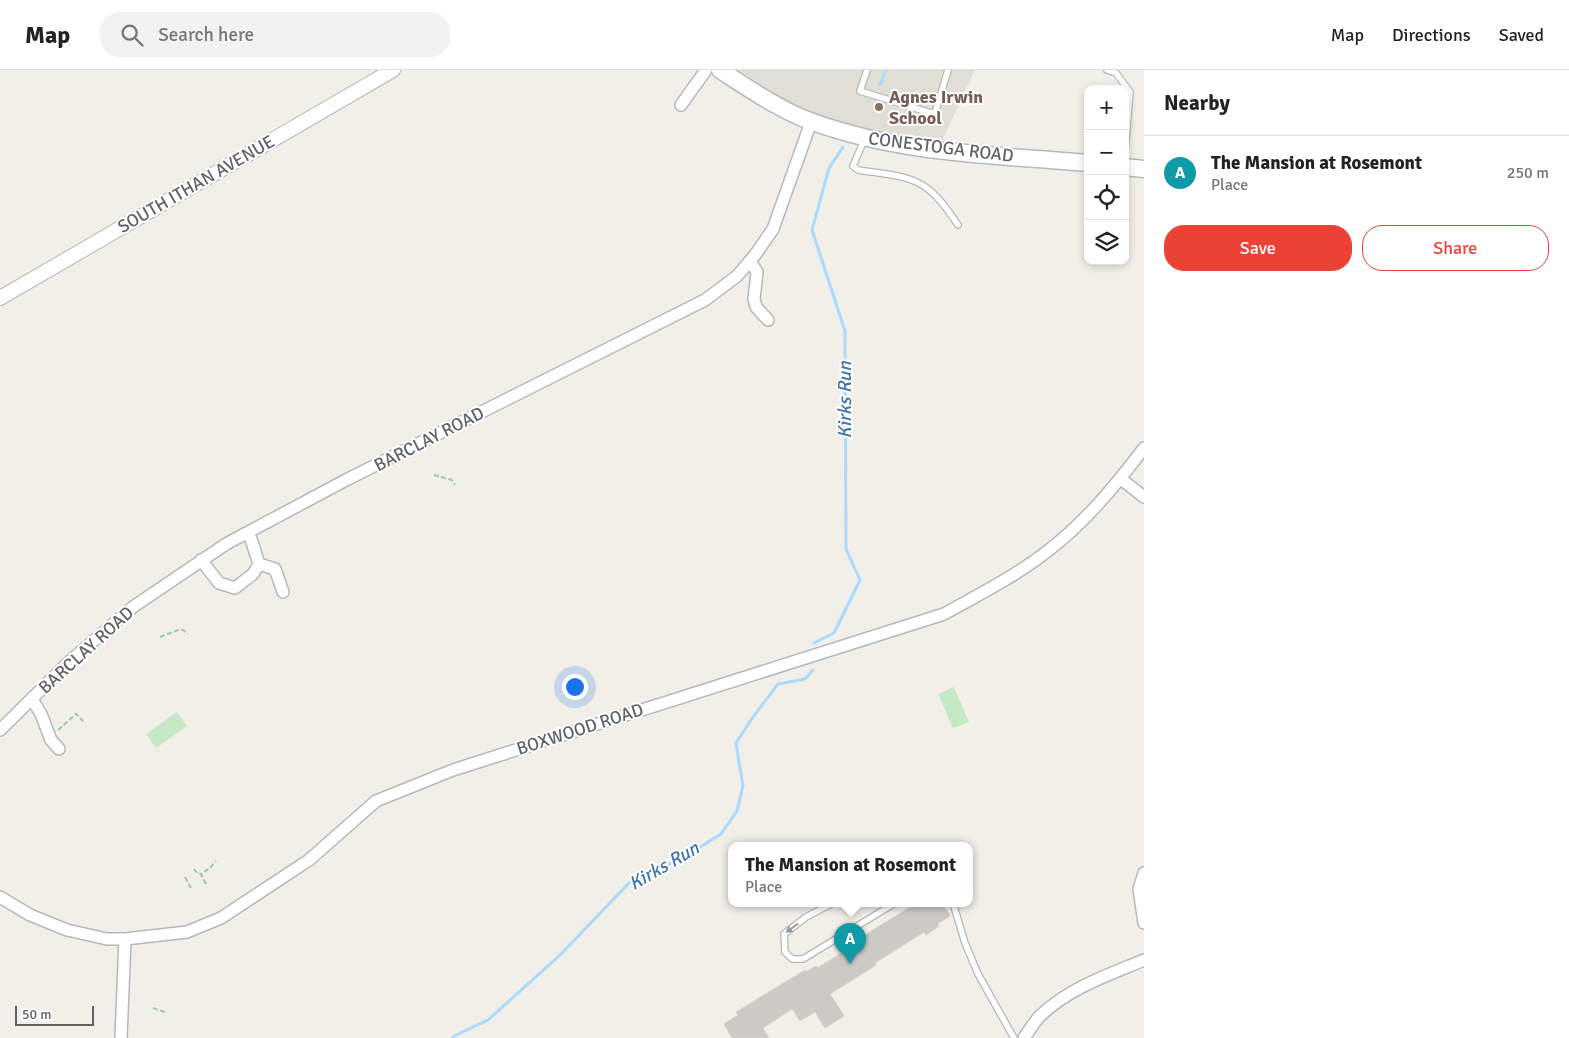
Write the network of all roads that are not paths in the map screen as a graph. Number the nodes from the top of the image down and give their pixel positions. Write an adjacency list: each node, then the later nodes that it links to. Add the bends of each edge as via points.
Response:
1 (392, 70): 16 (street, SOUTH ITHAN AVENUE)
2 (706, 70): 7 (street)
3 (720, 70): 8 (main road, CONESTOGA ROAD, via 765,99)
4 (867, 70): 5 (lane, via 860,91 931,113 935,113)
5 (948, 70)
6 (1107, 70): 9 (lane, via 1116,73 1130,92)
7 (681, 105)
8 (811, 122): 10 (main road, CONESTOGA ROAD); 15 (street, BARCLAY ROAD, via 773,229)
9 (1127, 130)
10 (865, 138): 11 (main road, CONESTOGA ROAD, via 940,151); 14 (lane, via 853,166 858,170 906,177 928,188)
11 (1084, 162)
12 (1129, 167): 13 (main road)
13 (1144, 169)
14 (958, 224)
15 (750, 261): 17 (street, via 757,272 756,307); 21 (street, BARCLAY ROAD, via 737,276 705,300)
16 (0, 298)
17 (768, 320)
18 (1144, 448): 19 (street, BOXWOOD ROAD)
19 (1121, 479): 20 (street); 34 (street, BOXWOOD ROAD, via 1070,533 1044,554 1009,578 944,614 453,770 376,801 309,860 221,918 187,932)
20 (1144, 497)
21 (247, 533): 22 (street, BARCLAY ROAD); 23 (street)
22 (201, 560): 23 (street, via 219,583 236,588 253,574); 25 (street, BARCLAY ROAD, via 133,607)
23 (258, 564): 24 (street, via 275,568)
24 (283, 592)
25 (32, 699): 26 (street, BARCLAY ROAD); 27 (street)
26 (0, 730)
27 (59, 749)
28 (1144, 873): 33 (street, via 1139,889)
29 (0, 896): 34 (street, BOXWOOD ROAD, via 30,916 67,930 107,939)
30 (825, 907): 31 (lane, one-way to 31, via 784,934 786,952 792,959 803,960)
31 (889, 907)
32 (954, 907): 37 (lane, via 978,974)
33 (1144, 923)
34 (125, 939): 36 (street)
35 (1144, 960): 38 (street, via 1082,986 1052,1004 1038,1017)
36 (121, 1038)
37 (1014, 1038)
38 (1024, 1038)

